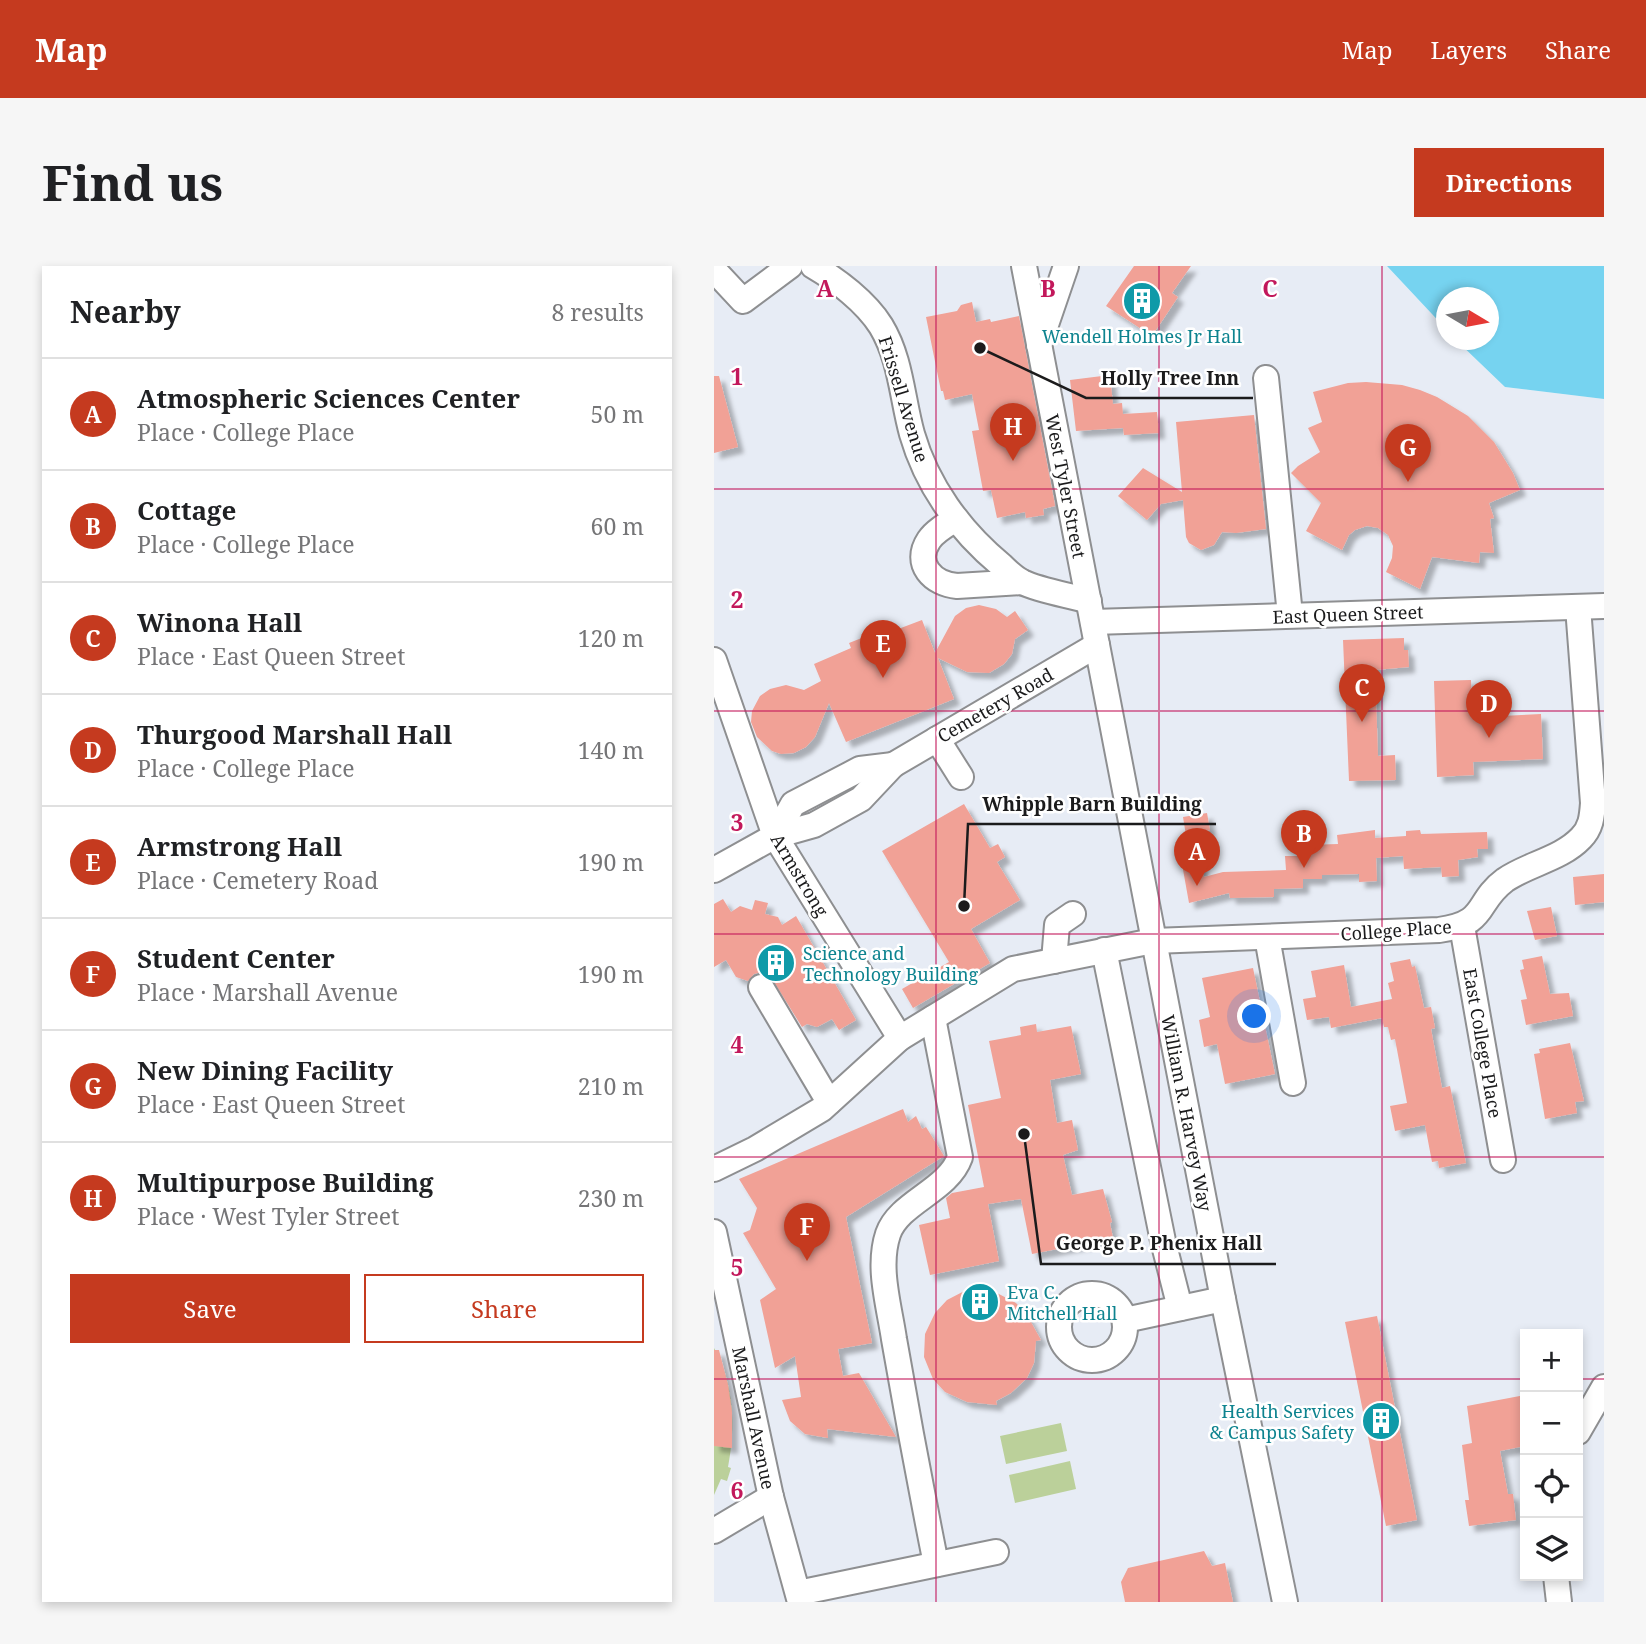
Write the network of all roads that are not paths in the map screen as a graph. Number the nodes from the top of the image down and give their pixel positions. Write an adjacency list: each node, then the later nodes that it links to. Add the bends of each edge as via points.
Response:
1 (790, 266): 5 (street, via 743,301)
2 (813, 266): 8 (street, Frissell Avenue, via 842,286 881,326 896,361 919,453)
3 (1024, 266): 6 (street, West Tyler Street)
4 (1066, 266): 6 (street)
5 (714, 270)
6 (1038, 348): 13 (street, West Tyler Street)
7 (1266, 378): 12 (street)
8 (956, 519): 9 (street, Frissell Avenue); 9 (street, via 927,542 923,559 931,577 947,586)
9 (1022, 582): 13 (street, Frissell Avenue)
10 (1604, 606): 11 (street, East Queen Street)
11 (1578, 607): 12 (street, East Queen Street); 20 (street, College Place, via 1593,803 1589,830 1569,848 1502,883 1477,916)
12 (1290, 615): 13 (street, East Queen Street)
13 (1093, 623): 15 (street, Cemetery Road); 22 (street, William R. Harvey Way)
14 (714, 660): 17 (street, Armstrong)
15 (937, 739): 16 (street); 17 (street, Cemetery Road, via 893,765 860,769 793,804)
16 (961, 777)
17 (775, 836): 18 (street); 27 (street, Armstrong)
18 (714, 870)
19 (1073, 914): 24 (street, via 1057,925)
20 (1462, 926): 21 (street, College Place); 30 (street, East College Place)
21 (1267, 937): 22 (street, College Place); 28 (street)
22 (1153, 941): 23 (street, College Place); 33 (street, William R. Harvey Way)
23 (1104, 950): 24 (street, College Place); 34 (street)
24 (1054, 961): 26 (street, College Place, via 1013,969)
25 (761, 987): 29 (street)
26 (933, 1017): 27 (street, College Place); 41 (street, via 960,1157 949,1176 889,1230 883,1268)
27 (900, 1038): 29 (street, College Place)
28 (1293, 1083)
29 (829, 1102): 31 (street, College Place)
30 (1503, 1160)
31 (714, 1169)
32 (714, 1232): 38 (street, Marshall Avenue)
33 (1223, 1300): 34 (street); 44 (street, William R. Harvey Way)
34 (1180, 1308): 35 (street)
35 (1125, 1320)
36 (1604, 1387): 37 (street)
37 (1590, 1425)
38 (771, 1497): 39 (street); 43 (street, Marshall Avenue)
39 (714, 1531)
40 (996, 1552): 41 (street)
41 (936, 1564): 43 (street)
42 (1557, 1581): 45 (street)
43 (799, 1597)
44 (1285, 1602)
45 (1559, 1602)

